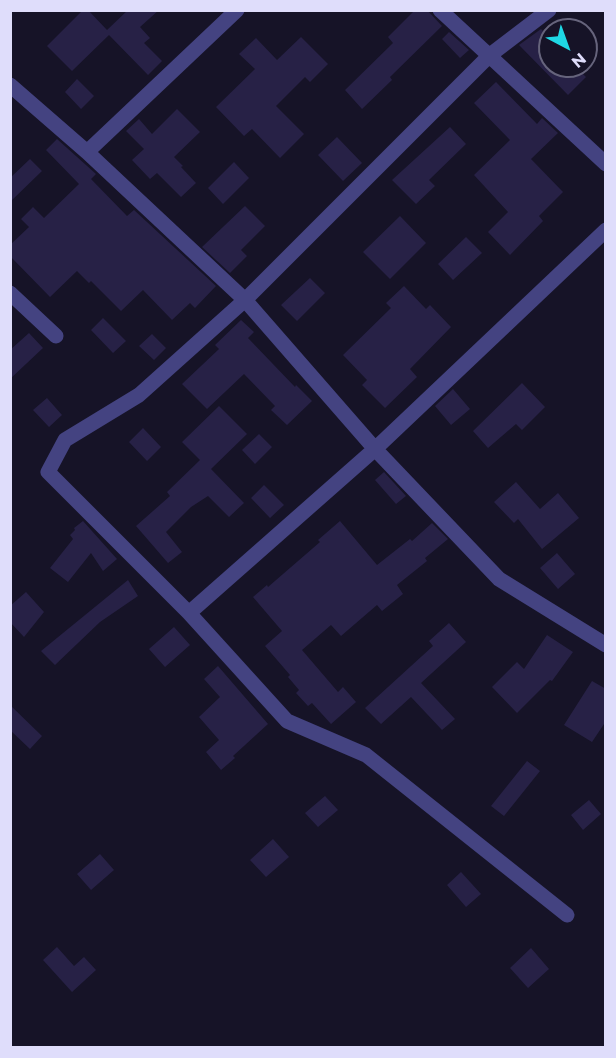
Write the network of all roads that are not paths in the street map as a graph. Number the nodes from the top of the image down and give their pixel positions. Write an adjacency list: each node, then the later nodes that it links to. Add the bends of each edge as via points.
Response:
1 (237, 10): 6 (street)
2 (440, 10): 4 (street)
3 (549, 10): 4 (street)
4 (490, 55): 7 (street); 10 (street)
5 (10, 85): 6 (street)
6 (87, 152): 10 (street)
7 (606, 164)
8 (606, 230): 12 (street)
9 (10, 293): 11 (street)
10 (245, 300): 12 (street); 13 (street, via 139,395 65,440 48,472)
11 (56, 336)
12 (375, 449): 13 (street); 14 (street, via 500,579)
13 (189, 613): 15 (street, via 287,721 366,755)
14 (606, 645)
15 (567, 915)

